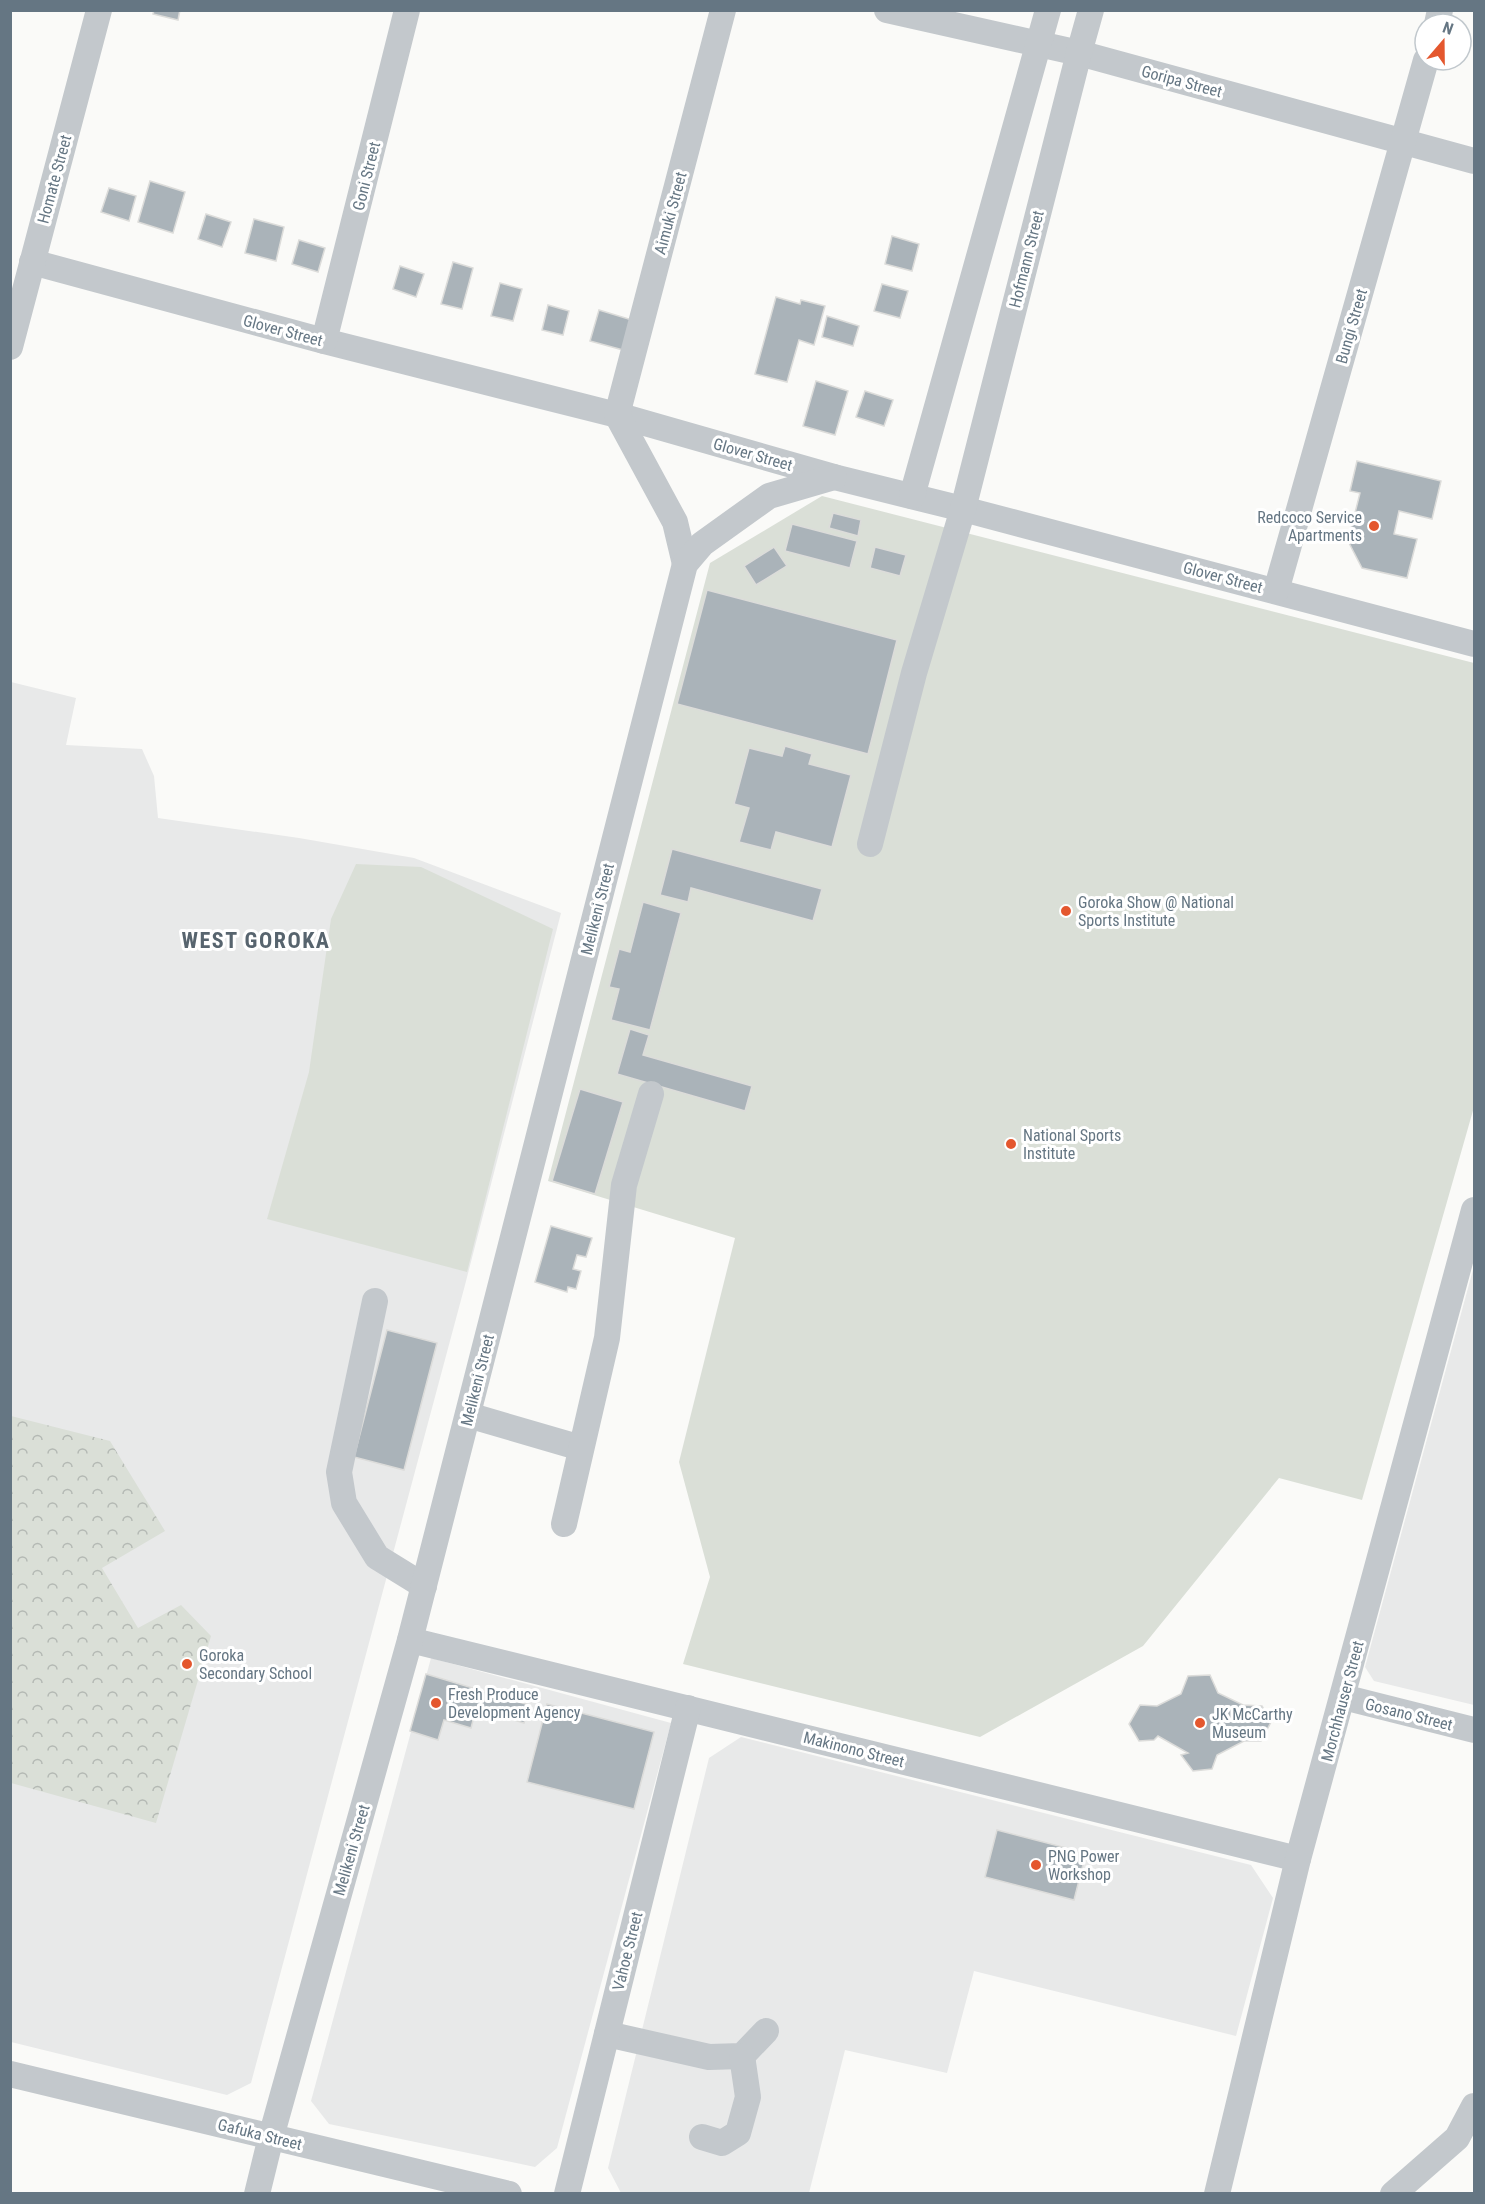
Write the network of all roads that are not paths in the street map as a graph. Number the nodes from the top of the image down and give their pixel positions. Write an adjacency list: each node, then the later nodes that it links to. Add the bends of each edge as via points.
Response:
1 (99, 10): 12 (street, Homate Street)
2 (407, 10): 13 (street, Goni Street)
3 (723, 10): 15 (street, Aimuki Street)
4 (887, 10): 7 (street, Goripa Street)
5 (1048, 10): 7 (street)
6 (1091, 10): 8 (street, Hofmann Street)
7 (1040, 44): 8 (street, Goripa Street); 17 (street)
8 (1079, 53): 10 (street, Goripa Street); 18 (street, Hofmann Street)
9 (1423, 72): 10 (street, Bungi Street)
10 (1403, 141): 11 (street, Goripa Street); 20 (street, Bungi Street)
11 (1474, 161)
12 (32, 262): 13 (street, Glover Street); 14 (street, Homate Street)
13 (324, 341): 15 (street, Glover Street)
14 (10, 348)
15 (617, 415): 16 (street, Glover Street); 19 (street, Melikeni Street, via 675,522)
16 (834, 477): 17 (street, Glover Street); 19 (street, Melikeni Street, via 769,496 702,544)
17 (912, 496): 18 (street, Glover Street)
18 (963, 508): 20 (street, Glover Street); 22 (street, Hofmann Street, via 914,673)
19 (685, 564): 26 (street, Melikeni Street)
20 (1276, 591): 21 (street, Glover Street)
21 (1474, 644)
22 (870, 844)
23 (651, 1094): 27 (street, via 624,1185 607,1338)
24 (1474, 1215): 31 (street, Morchhauser Street)
25 (375, 1301): 29 (street, via 339,1472 344,1503 377,1557)
26 (468, 1415): 27 (street); 29 (street, Melikeni Street)
27 (581, 1448): 28 (street)
28 (564, 1524)
29 (424, 1586): 30 (street, Melikeni Street)
30 (410, 1641): 32 (street, Makinono Street); 40 (street, Melikeni Street)
31 (1343, 1697): 33 (street, Gosano Street); 34 (street, Morchhauser Street)
32 (688, 1708): 34 (street, Makinono Street); 36 (street, Vahoe Street)
33 (1474, 1730)
34 (1298, 1859): 45 (street, Morchhauser Street)
35 (766, 2031): 37 (street)
36 (607, 2034): 37 (street, via 709,2057); 44 (street, Vahoe Street)
37 (741, 2056): 41 (street, via 748,2097 738,2133 722,2143)
38 (10, 2074): 40 (street, Gafuka Street)
39 (1474, 2106): 46 (street, via 1457,2138)
40 (271, 2137): 42 (street, Melikeni Street); 43 (street, Gafuka Street)
41 (702, 2137)
42 (257, 2193)
43 (509, 2193)
44 (567, 2193)
45 (1217, 2193)
46 (1394, 2193)

